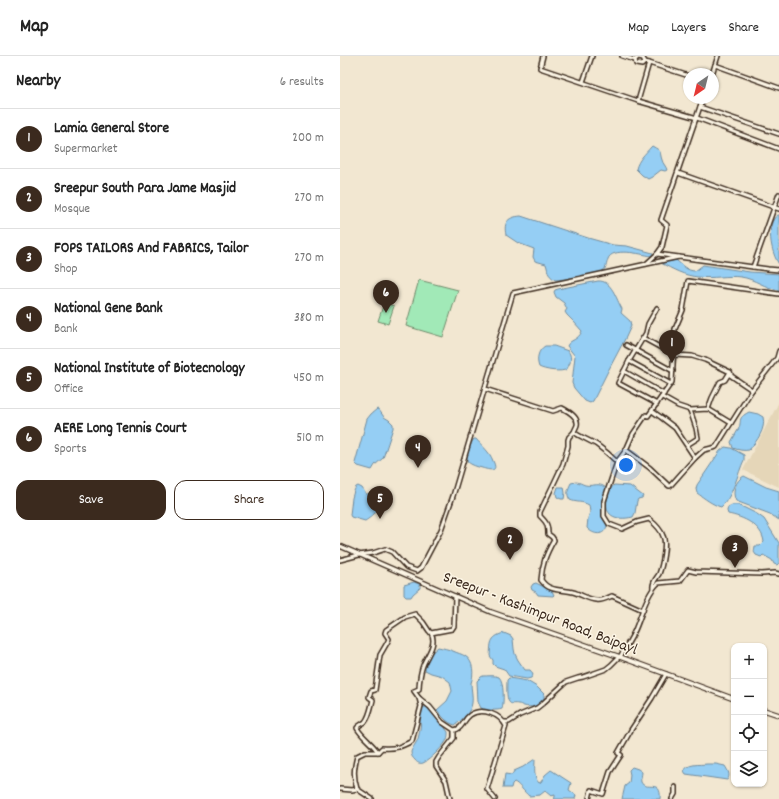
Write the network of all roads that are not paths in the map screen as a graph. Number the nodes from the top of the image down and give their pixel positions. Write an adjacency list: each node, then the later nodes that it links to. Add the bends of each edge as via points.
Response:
1 (543, 56): 9 (street, via 540,68)
2 (592, 56): 9 (street)
3 (622, 56): 5 (street, via 635,60 636,64 642,66 645,62)
4 (718, 56): 6 (street)
5 (649, 63): 8 (street); 11 (street)
6 (715, 65): 7 (street); 10 (street)
7 (714, 68)
8 (683, 74)
9 (583, 82): 11 (street)
10 (779, 88)
11 (638, 101): 14 (street)
12 (701, 104): 13 (street)
13 (700, 107): 14 (street); 15 (street)
14 (697, 118): 16 (street); 17 (street)
15 (779, 134)
16 (779, 149)
17 (678, 173): 19 (street); 21 (street, via 661,220 667,225 662,247)
18 (779, 194): 19 (street)
19 (774, 207): 20 (street); 24 (street)
20 (779, 209)
21 (657, 254): 22 (street); 23 (street)
22 (679, 257): 23 (street); 24 (street)
23 (645, 265): 38 (street, via 513,293)
24 (753, 267): 25 (street)
25 (779, 270)
26 (779, 294): 32 (street, via 688,281 683,310 675,329)
27 (657, 308): 28 (street)
28 (643, 338): 30 (street); 32 (street)
29 (626, 345): 30 (street)
30 (635, 350): 33 (street); 34 (street)
31 (779, 351): 39 (street, via 777,358)
32 (674, 355): 34 (street); 36 (street, via 692,356)
33 (629, 361): 35 (street); 37 (street)
34 (673, 371): 37 (street)
35 (624, 372): 40 (street); 41 (street, via 618,383)
36 (730, 372): 39 (street, via 730,375); 42 (street, via 725,380 720,382)
37 (671, 384): 40 (street)
38 (485, 389): 46 (street, via 552,411 562,408 576,419 577,426); 52 (street, via 453,496 441,530 422,568 417,571 406,567 392,552 385,549)
39 (752, 390): 45 (street)
40 (663, 395): 41 (street); 43 (street, via 678,406)
41 (657, 404): 44 (street)
42 (708, 409): 43 (street); 45 (street)
43 (690, 410): 47 (street, via 698,438)
44 (652, 411): 47 (street, via 675,428); 48 (street, via 646,415 633,434)
45 (731, 423): 49 (street, via 716,446 704,450)
46 (574, 432): 50 (street, via 598,446); 57 (street, via 569,437 563,464 540,512 540,516 546,522 548,534 554,540 543,562 542,580 551,588 572,592 592,600 612,596)
47 (687, 445): 49 (street)
48 (626, 450): 49 (street, via 669,486); 50 (street)
49 (695, 458)
50 (617, 462): 55 (street, via 604,501 604,516 610,524 622,529 648,519 664,536 664,554 659,573 652,584)
51 (340, 546): 52 (street, Sreepur - Kashimpur Road, Baipayl)
52 (359, 555): 53 (street); 56 (street, Sreepur - Kashimpur Road, Baipayl)
53 (340, 560)
54 (779, 574): 55 (street, via 688,570 680,581 658,582)
55 (653, 588): 57 (street)
56 (455, 596): 58 (street, via 454,626 452,629); 59 (street, Sreepur - Kashimpur Road, Baipayl, via 510,619)
57 (642, 610): 59 (street, via 635,630)
58 (432, 633): 61 (street, via 430,653 423,664 419,689 414,691); 67 (street, via 415,614 405,617 385,632 389,639 380,655 375,690 369,695 373,700 369,714 365,722 357,728)
59 (620, 657): 60 (street, Sreepur - Kashimpur Road, Baipayl); 65 (street, via 606,669 566,682 537,708)
60 (666, 674): 62 (street, Sreepur - Kashimpur Road, Baipayl); 74 (street, via 630,730 618,753 621,755 610,772 603,794 591,790)
61 (419, 698): 66 (street, via 442,722); 67 (street, via 421,706 412,741 393,749 382,748)
62 (731, 698)
63 (767, 711): 64 (street)
64 (779, 715)
65 (504, 722): 66 (street, via 494,714 483,711 470,715 458,730); 73 (street, via 506,726 487,790)
66 (454, 730): 72 (street, via 454,738 436,762 446,782)
67 (378, 752): 69 (street, via 365,752 357,756 354,769)
68 (675, 787): 75 (street)
69 (356, 788): 70 (street); 71 (street)
70 (340, 789)
71 (372, 799)
72 (450, 799)
73 (495, 799)
74 (589, 799)
75 (672, 799)

